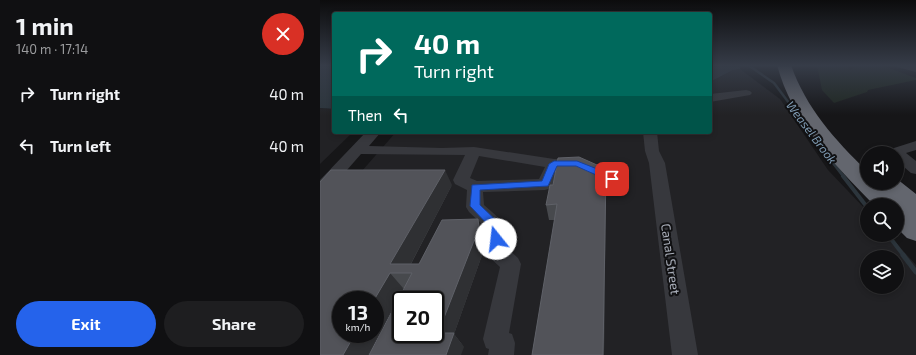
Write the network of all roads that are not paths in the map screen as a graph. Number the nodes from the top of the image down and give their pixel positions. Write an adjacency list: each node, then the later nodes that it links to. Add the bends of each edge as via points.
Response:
1 (788, 82): 4 (highway)
2 (790, 82): 4 (highway)
3 (805, 82): 12 (highway, via 814,100 831,123)
4 (792, 89): 20 (highway, via 825,137)
5 (746, 93): 6 (street)
6 (712, 98)
7 (372, 134): 10 (street)
8 (650, 134): 25 (street, Canal Street, via 652,151 657,163)
9 (916, 145): 14 (street, via 899,151 899,155)
10 (358, 150): 11 (street); 15 (street)
11 (474, 151): 13 (street); 17 (street, via 462,180)
12 (860, 154)
13 (554, 164): 16 (street, via 577,164); 17 (street, via 545,184)
14 (916, 169)
15 (328, 174): 18 (street)
16 (612, 179)
17 (475, 187): 24 (street, via 475,206 494,224 496,251 511,264 495,339 503,343)
18 (320, 190)
19 (896, 190): 21 (highway)
20 (881, 198)
21 (916, 208)
22 (904, 220): 23 (highway)
23 (916, 231)
24 (501, 355)
25 (685, 355)

